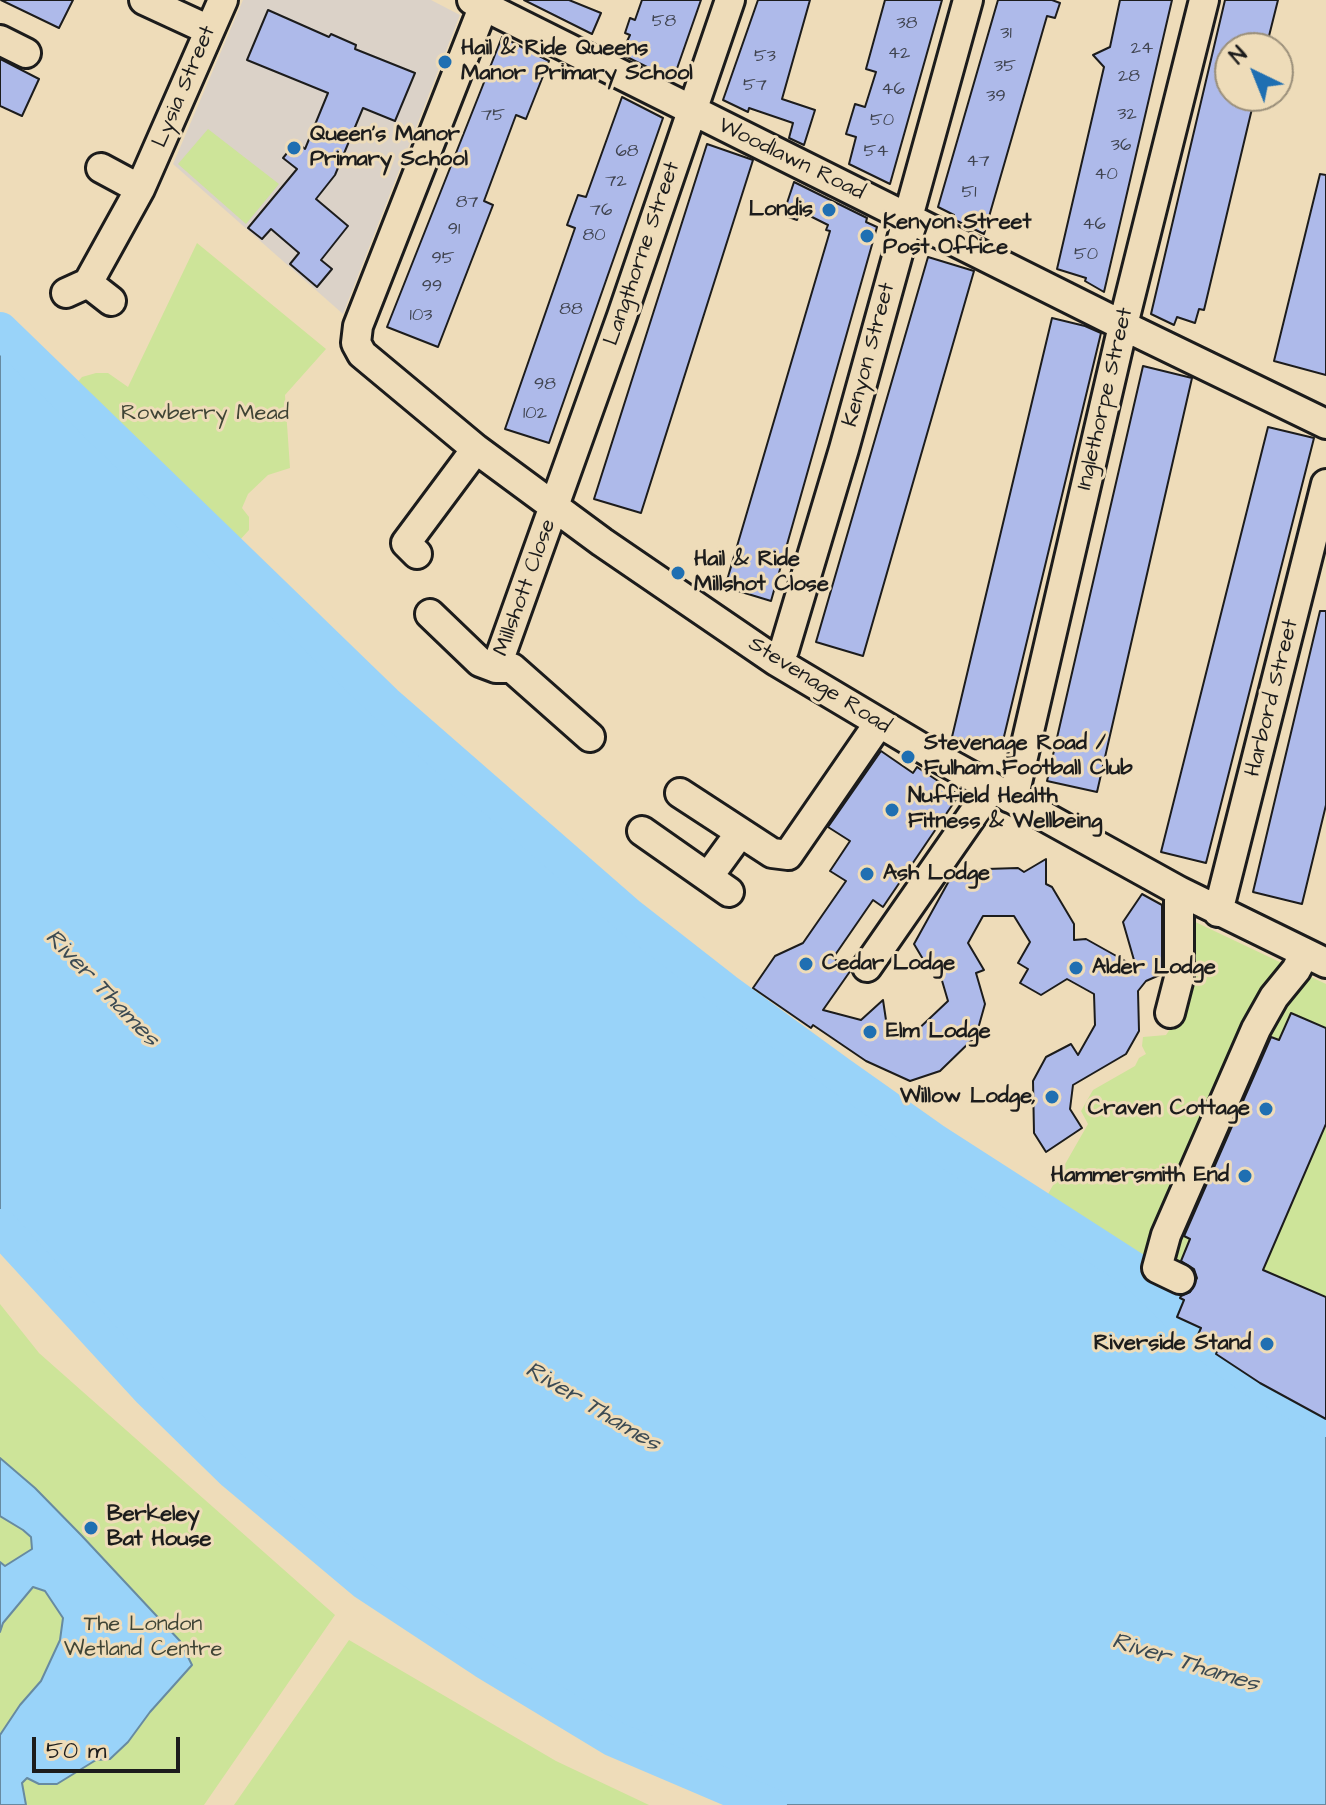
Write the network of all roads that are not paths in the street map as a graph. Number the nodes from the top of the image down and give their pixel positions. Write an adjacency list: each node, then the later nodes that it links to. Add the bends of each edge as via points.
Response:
1 (144, 0): 7 (street)
2 (223, 0): 7 (street, Lysia Street)
3 (730, 0): 10 (street, Langthorne Street)
4 (968, 0): 13 (street, Kenyon Street)
5 (1204, 0): 15 (street, Inglethorpe Street)
6 (481, 2): 10 (street, Woodlawn Road); 17 (street, Stevenage Road, via 348,338)
7 (209, 30): 12 (street, Lysia Street)
8 (0, 40): 9 (street)
9 (26, 53)
10 (691, 110): 13 (street, Woodlawn Road); 19 (street, Langthorne Street)
11 (101, 168): 12 (street)
12 (144, 181): 14 (street, Lysia Street, via 77,288)
13 (907, 217): 15 (street, Woodlawn Road); 22 (street, Kenyon Street, via 840,464 784,650)
14 (111, 301)
15 (1124, 326): 16 (street, Woodlawn Road); 26 (street, Inglethorpe Street, via 1016,787)
16 (1326, 424)
17 (476, 449): 19 (street, Stevenage Road); 20 (street)
18 (1326, 484): 31 (street, Harbord Street)
19 (555, 508): 22 (street, Stevenage Road); 23 (street, Millshott Close)
20 (403, 547)
21 (430, 614): 23 (street, Millshott Close, via 480,662)
22 (776, 661): 24 (street, Stevenage Road)
23 (496, 668): 25 (street, Millshott Close, via 512,668)
24 (879, 723): 26 (street, Stevenage Road); 29 (street, via 788,855 772,853)
25 (590, 737)
26 (1001, 792): 30 (street, Stevenage Road); 33 (street, Inglethorpe Street)
27 (680, 793): 29 (street)
28 (642, 831): 29 (street, via 719,877)
29 (740, 833)
30 (1179, 891): 31 (street, Stevenage Road); 34 (street, via 1179,978)
31 (1218, 912): 32 (street, Stevenage Road)
32 (1315, 958): 35 (street, via 1296,970 1256,1029 1166,1235 1157,1268)
33 (867, 967)
34 (1170, 1013)
35 (1180, 1279)

